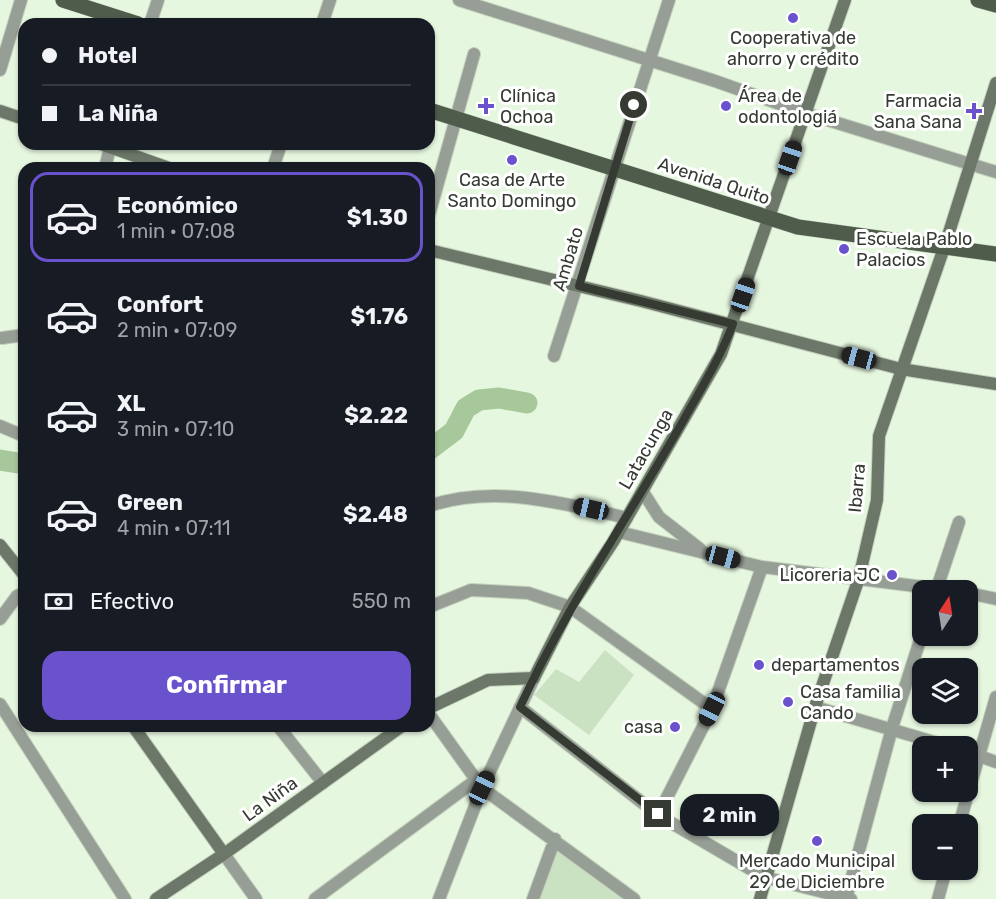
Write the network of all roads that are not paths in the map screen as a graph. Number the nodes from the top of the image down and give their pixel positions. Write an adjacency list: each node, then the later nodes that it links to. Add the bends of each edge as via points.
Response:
1 (21, 0): 15 (street)
2 (63, 0): 10 (main road)
3 (158, 0): 11 (street)
4 (330, 0): 12 (street)
5 (459, 0): 14 (street)
6 (669, 0): 14 (street, Ambato)
7 (845, 0): 19 (street, Latacunga)
8 (978, 0): 9 (main road)
9 (996, 5)
10 (119, 18)
11 (152, 18)
12 (324, 18)
13 (474, 54): 21 (street)
14 (649, 61): 19 (street); 25 (street, Ambato)
15 (0, 70)
16 (996, 83): 24 (street, Ibarra)
17 (0, 111): 20 (street)
18 (435, 112): 21 (main road, Avenida Quito)
19 (805, 113): 24 (street); 28 (street, Latacunga)
20 (18, 117)
21 (456, 119): 25 (main road, Avenida Quito); 27 (street)
22 (121, 150): 23 (street)
23 (153, 162)
24 (970, 166): 26 (street); 29 (street, Ibarra)
25 (614, 169): 28 (main road, Avenida Quito); 32 (street, Ambato)
26 (996, 172)
27 (435, 194)
28 (769, 219): 29 (main road, Avenida Quito); 33 (street, Latacunga)
29 (943, 249): 31 (main road, Avenida Quito); 37 (street, Ibarra)
30 (435, 251): 32 (street)
31 (996, 254)
32 (579, 286): 33 (street); 36 (street, Ambato)
33 (733, 324): 37 (street); 41 (street, Latacunga, via 721,354)
34 (18, 336): 35 (street)
35 (2, 338)
36 (554, 356)
37 (901, 369): 38 (street); 50 (street, Ibarra, via 879,436 877,500)
38 (996, 384)
39 (0, 426): 40 (street)
40 (18, 434)
41 (643, 492): 43 (street, Latacunga); 47 (street, via 659,517)
42 (435, 504): 43 (street, via 453,498 504,494)
43 (627, 518): 45 (street, Latacunga)
44 (959, 522): 51 (street)
45 (619, 532): 47 (street); 57 (street, Latacunga)
46 (0, 545): 49 (street)
47 (703, 552): 48 (street)
48 (762, 567): 50 (street); 66 (street)
49 (18, 568)
50 (859, 578): 52 (street); 65 (street, Ibarra)
51 (940, 580)
52 (912, 585)
53 (978, 595): 55 (street)
54 (18, 596): 58 (street)
55 (996, 599)
56 (435, 605): 57 (street, via 471,590 528,593)
57 (570, 607): 60 (street, Latacunga); 66 (street)
58 (0, 619)
59 (918, 646): 68 (street)
60 (534, 678): 63 (street, via 488,680); 64 (street, Latacunga)
61 (996, 697): 73 (street)
62 (0, 704): 84 (street)
63 (435, 705)
64 (520, 707): 77 (street, Latacunga); 78 (street)
65 (815, 707): 68 (street); 81 (street, Ibarra)
66 (712, 709): 78 (street)
67 (435, 722): 77 (street)
68 (892, 728): 72 (street); 83 (street)
69 (137, 732): 80 (street)
70 (283, 732): 76 (street)
71 (394, 732): 76 (street, La Niña)
72 (917, 736)
73 (978, 742)
74 (978, 756): 75 (street)
75 (996, 762)
76 (323, 783): 80 (street, La Niña)
77 (479, 784): 79 (street); 87 (street); 88 (street, Latacunga)
78 (658, 814): 81 (street)
79 (555, 839): 89 (street); 90 (street)
80 (224, 854): 85 (street, La Niña); 86 (street)
81 (764, 877): 83 (street); 91 (street, Ibarra)
82 (943, 880): 92 (street)
83 (848, 898)
84 (125, 899)
85 (156, 899)
86 (256, 899)
87 (315, 899)
88 (439, 899)
89 (533, 899)
90 (634, 899)
91 (760, 899)
92 (938, 899)

